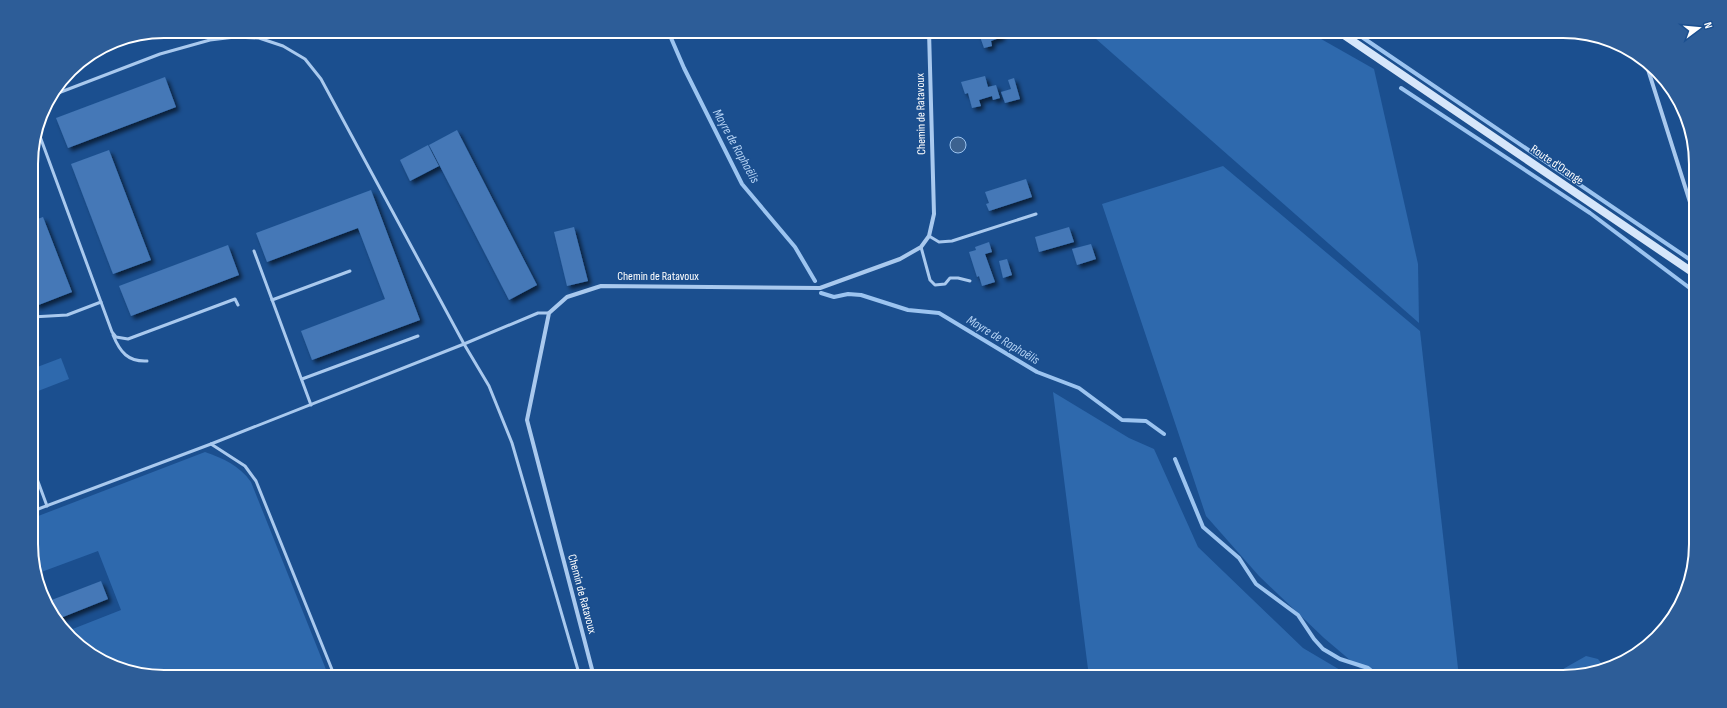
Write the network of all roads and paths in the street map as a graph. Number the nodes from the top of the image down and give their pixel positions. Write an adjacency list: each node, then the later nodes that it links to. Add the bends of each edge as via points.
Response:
1 (227, 38): 6 (lane, via 160,54)
2 (259, 38): 23 (lane, via 283,46 305,59 321,79)
3 (929, 38): 10 (street, Chemin de Ratavoux, via 934,214)
4 (1348, 38): 13 (main road, Route d'Orange)
5 (1649, 72): 8 (street)
6 (61, 92)
7 (41, 139): 17 (lane)
8 (1689, 199)
9 (1036, 214): 10 (lane, via 952,241 939,242)
10 (929, 236): 11 (street, Chemin de Ratavoux)
11 (921, 247): 15 (lane, via 930,280 935,285 945,284 950,278); 19 (street, Chemin de Ratavoux, via 900,259 820,288 601,286 566,297)
12 (254, 251): 16 (lane)
13 (1689, 270)
14 (350, 272): 16 (lane)
15 (970, 281)
16 (272, 300): 25 (lane)
17 (101, 302): 20 (lane, via 67,315); 21 (lane)
18 (238, 305): 21 (lane, via 235,299 128,339 116,337)
19 (549, 313): 23 (lane, via 538,313); 33 (street, Chemin de Ratavoux, via 526,420)
20 (38, 317)
21 (112, 332): 24 (lane, via 122,353 130,359)
22 (418, 336): 25 (lane)
23 (464, 344): 26 (lane); 32 (lane, via 489,386 512,443)
24 (147, 361)
25 (302, 379): 26 (lane)
26 (311, 404): 27 (lane)
27 (211, 444): 29 (lane); 31 (lane, via 245,466 256,481)
28 (38, 482): 29 (lane)
29 (47, 506): 30 (lane)
30 (38, 509)
31 (332, 670)
32 (578, 670)
33 (592, 670)

